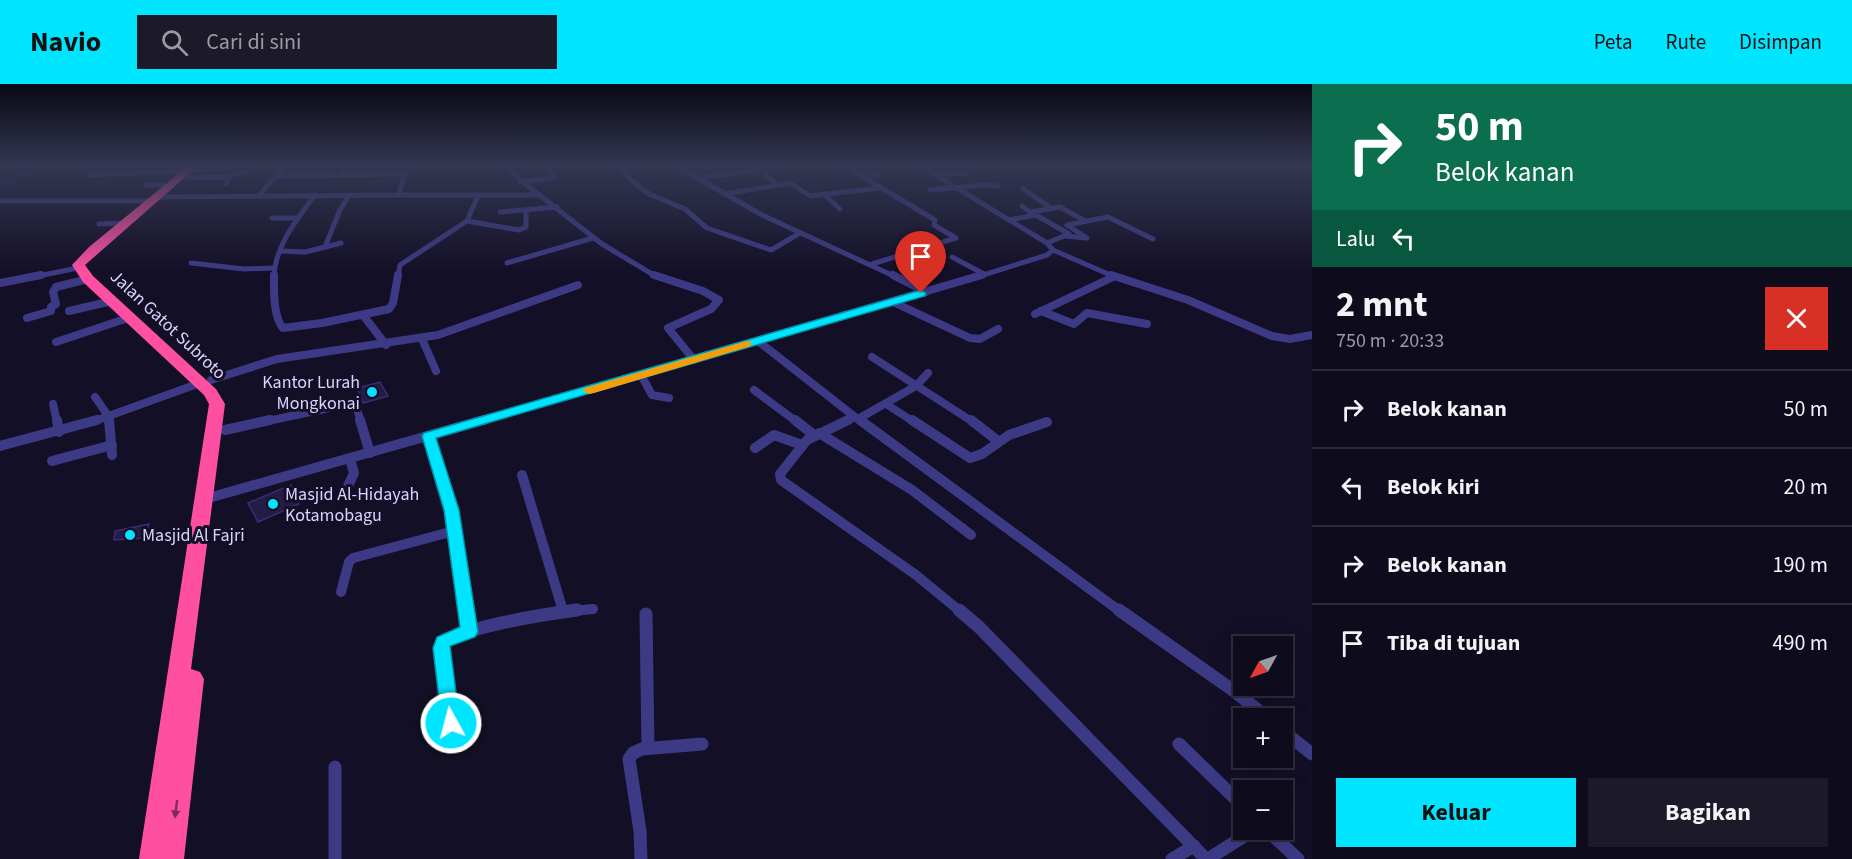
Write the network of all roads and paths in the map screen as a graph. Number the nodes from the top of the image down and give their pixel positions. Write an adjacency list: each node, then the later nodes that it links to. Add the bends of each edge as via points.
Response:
1 (4, 201): 2 (street)
2 (51, 201)
3 (152, 201): 28 (highway, Jalan Gatot Subroto)
4 (152, 201): 39 (highway, Jalan Gatot Subroto)
5 (310, 201): 23 (street)
6 (345, 201): 35 (street)
7 (476, 201): 25 (street)
8 (548, 201): 16 (street)
9 (666, 201): 29 (street, via 685,209 707,228 771,250)
10 (737, 201): 29 (street)
11 (832, 201): 18 (street)
12 (902, 201): 42 (street, via 956,238)
13 (978, 201): 24 (street)
14 (1041, 201): 17 (street)
15 (1022, 206): 21 (street)
16 (556, 207): 19 (street); 31 (street)
17 (1051, 208): 21 (street); 26 (street, via 1062,208)
18 (840, 209)
19 (526, 210): 20 (street); 25 (street, via 526,227 519,230)
20 (500, 212)
21 (1032, 213): 24 (street); 30 (street, via 1069,234)
22 (272, 218): 23 (street)
23 (297, 218): 37 (street)
24 (1009, 220): 34 (street)
25 (467, 221): 52 (street, via 401,263 392,306)
26 (1085, 221): 30 (street, via 1067,226 1087,238); 32 (street, via 1108,217)
27 (99, 224): 28 (street)
28 (125, 224): 39 (highway, Jalan Gatot Subroto)
29 (800, 233): 42 (street)
30 (1066, 236): 34 (street)
31 (593, 238): 41 (street); 64 (street, via 649,273 719,300 710,309 668,328)
32 (1153, 239)
33 (341, 243): 35 (street)
34 (1047, 243): 36 (street)
35 (326, 247): 37 (street)
36 (1053, 250): 44 (street); 45 (street)
37 (279, 254): 43 (street)
38 (951, 257): 44 (street)
39 (86, 261): 46 (street); 49 (highway, Jalan Gatot Subroto); 54 (street, via 56,287 56,302 51,310); 57 (highway, Jalan Gatot Subroto, via 87,267)
40 (191, 263): 43 (street)
41 (507, 263)
42 (872, 264): 48 (street)
43 (274, 268): 52 (street, via 281,327)
44 (984, 274): 48 (street)
45 (1113, 277): 55 (street, via 1038,312 1074,324 1087,313); 58 (street, via 1188,300 1278,338)
46 (0, 283)
47 (578, 285): 59 (street)
48 (924, 293): 50 (street)
49 (112, 300): 51 (street); 53 (highway, Jalan Gatot Subroto)
50 (893, 302): 56 (street, via 970,338 980,339); 60 (street)
51 (69, 311)
52 (363, 315): 62 (street)
53 (131, 317): 57 (highway, Jalan Gatot Subroto); 61 (street)
54 (27, 318)
55 (1147, 324)
56 (998, 329)
57 (154, 334): 68 (highway, Jalan Gatot Subroto)
58 (1312, 335)
59 (422, 339): 62 (street); 65 (street)
60 (758, 341): 64 (street); 76 (street)
61 (56, 342)
62 (386, 345): 68 (street, via 277,359)
63 (872, 357): 69 (street)
64 (694, 360): 67 (street)
65 (436, 371)
66 (928, 373): 69 (street)
67 (641, 375): 72 (street, via 652,395); 81 (street)
68 (206, 381): 75 (street); 78 (highway, Jalan Gatot Subroto, via 228,402); 91 (highway, Jalan Gatot Subroto, via 217,404)
69 (916, 386): 74 (street); 82 (street)
70 (754, 390): 80 (street)
71 (96, 397): 75 (street)
72 (669, 398)
73 (53, 404): 79 (street)
74 (886, 404): 76 (street); 82 (street, via 970,458 982,455)
75 (109, 417): 79 (street); 88 (street, via 112,450)
76 (856, 418): 80 (street); 99 (street)
77 (1047, 422): 82 (street)
78 (225, 430): 86 (street, via 348,404 357,409); 91 (highway, Jalan Gatot Subroto)
79 (59, 432): 84 (street)
80 (816, 434): 83 (street); 93 (street, via 912,490)
81 (429, 436): 86 (street); 92 (street)
82 (998, 441)
83 (802, 445): 85 (street, via 774,435); 110 (street, via 780,474 784,483 916,575 979,627)
84 (0, 446)
85 (755, 448)
86 (370, 453): 87 (street)
87 (350, 459): 90 (street, via 354,472); 91 (street)
88 (52, 461)
89 (522, 475): 96 (street)
90 (348, 486)
91 (210, 498): 111 (highway, Jalan Gatot Subroto); 112 (highway, Jalan Gatot Subroto, one-way to 112)
92 (454, 531): 94 (street, via 353,558); 98 (street)
93 (971, 535)
94 (341, 592)
95 (592, 609): 96 (street)
96 (563, 611): 98 (street)
97 (646, 614): 104 (street)
98 (470, 632): 100 (street, via 451,637 441,648)
99 (1255, 708)
100 (451, 723)
101 (1293, 739): 105 (street)
102 (702, 744): 104 (street)
103 (1179, 744): 107 (street)
104 (648, 748): 114 (street, via 633,753 629,759)
105 (1312, 754)
106 (335, 767): 113 (street)
107 (1233, 796)
108 (1238, 840): 116 (street)
109 (1278, 840): 117 (street)
110 (1194, 846): 115 (street); 116 (street)
111 (153, 859)
112 (170, 859)
113 (335, 859)
114 (641, 859)
115 (1172, 859)
116 (1207, 859)
117 (1298, 859)

